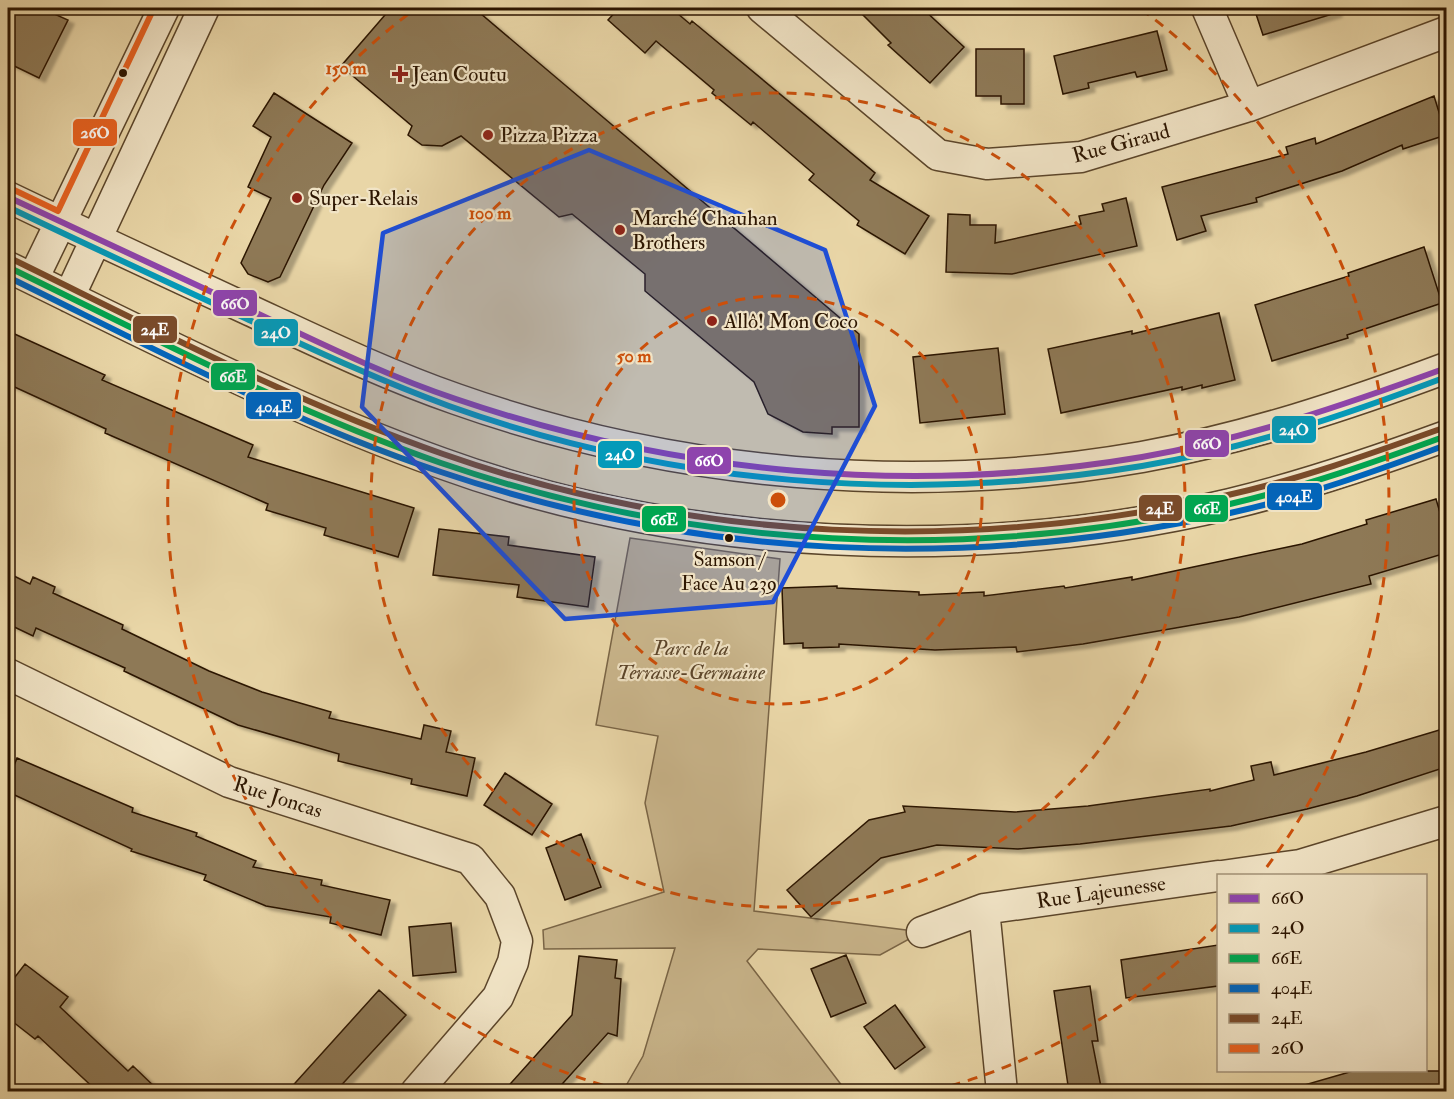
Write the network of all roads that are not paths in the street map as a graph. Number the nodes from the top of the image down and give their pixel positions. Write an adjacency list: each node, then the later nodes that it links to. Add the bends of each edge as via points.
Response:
1 (164, 8): 8 (street)
2 (204, 8): 9 (street)
3 (762, 8): 6 (street, Rue Giraud, via 938,156 987,164 1081,157)
4 (1207, 8): 6 (street)
5 (1446, 33): 6 (street, Rue Giraud)
6 (1249, 106)
7 (8, 197): 8 (street)
8 (62, 223): 9 (street); 10 (street)
9 (96, 239): 11 (street); 12 (street, via 358,360 472,405 608,444 778,470 958,476 1093,464 1190,447 1279,424)
10 (20, 273): 11 (street)
11 (69, 297): 13 (street, via 315,413 440,463 585,504 667,520 777,534 938,540 1043,535 1108,527 1279,491)
12 (1446, 368)
13 (1446, 436)
14 (8, 674): 20 (street, Rue Joncas, via 229,782 470,859 500,896 517,941 513,962 498,997)
15 (1446, 821): 16 (street, Rue Lajeunesse, via 1300,865)
16 (1235, 874)
17 (1217, 876): 18 (street, Rue Lajeunesse)
18 (984, 909): 19 (street, Rue Lajeunesse); 21 (street)
19 (922, 932)
20 (416, 1092)
21 (1002, 1092)

